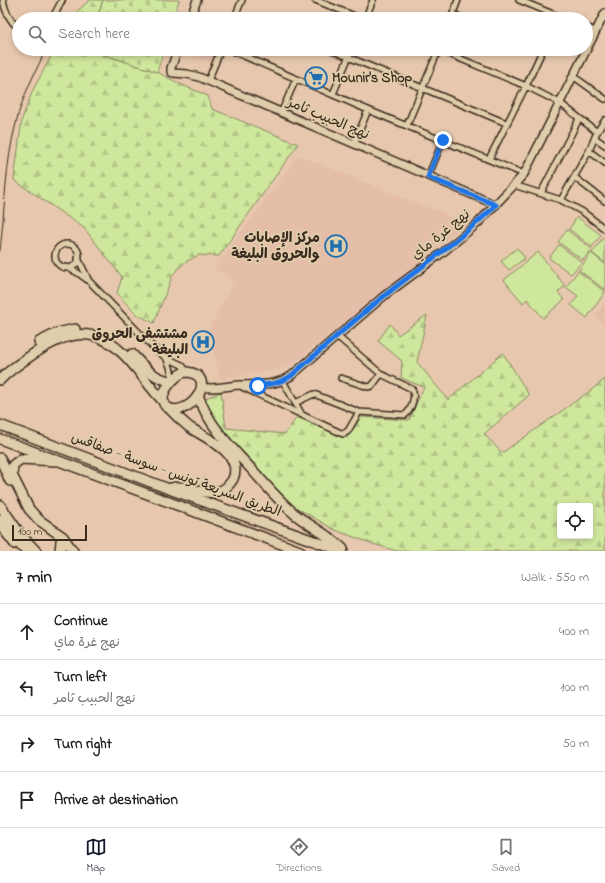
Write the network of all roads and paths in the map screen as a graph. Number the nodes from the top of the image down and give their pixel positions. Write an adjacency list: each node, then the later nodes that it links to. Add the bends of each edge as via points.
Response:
1 (3, 0): 17 (street)
2 (62, 0): 9 (street)
3 (197, 0): 10 (street)
4 (242, 0): 11 (street)
5 (315, 0): 12 (street)
6 (373, 0): 13 (street)
7 (458, 0): 14 (street)
8 (519, 0): 15 (street)
9 (56, 12)
10 (193, 12)
11 (237, 12)
12 (346, 12)
13 (367, 12)
14 (454, 12)
15 (544, 12)
16 (605, 13): 18 (street, نهج غرة ماي)
17 (12, 21)
18 (595, 31): 19 (street, نهج غرة ماي)
19 (593, 35)
20 (175, 56): 30 (street, نهج الحبيب ثامر, via 171,72)
21 (218, 56): 30 (street)
22 (244, 56): 29 (street)
23 (435, 56): 32 (street)
24 (455, 56): 31 (street)
25 (539, 56): 31 (street)
26 (583, 56): 28 (street, نهج غرة ماي)
27 (348, 57): 32 (street); 33 (street)
28 (573, 76): 34 (street); 35 (street, نهج غرة ماي)
29 (296, 79): 33 (street); 37 (street)
30 (208, 81): 37 (street, نهج الحبيب ثامر)
31 (526, 86): 35 (street); 40 (street)
32 (423, 88): 40 (street); 41 (street)
33 (333, 94): 36 (street)
34 (605, 99)
35 (560, 104): 38 (street); 49 (street, نهج غرة ماي)
36 (368, 110): 41 (street); 44 (street)
37 (281, 113): 44 (street, نهج الحبيب ثامر)
38 (579, 119): 42 (street); 53 (street)
39 (605, 120): 42 (street)
40 (506, 123): 47 (street)
41 (407, 125): 43 (street)
42 (596, 135): 45 (street); 46 (street)
43 (443, 140): 47 (street); 50 (street)
44 (354, 144): 50 (street, نهج الحبيب ثامر)
45 (605, 145)
46 (589, 151): 48 (street); 51 (street)
47 (488, 159): 49 (street)
48 (605, 163)
49 (524, 174): 52 (street, نهج غرة ماي)
50 (428, 177): 56 (street, نهج الحبيب ثامر)
51 (574, 177): 54 (street); 55 (street)
52 (514, 185): 53 (street); 56 (street, نهج غرة ماي)
53 (541, 193): 54 (street)
54 (561, 200): 57 (street, via 583,212)
55 (605, 201)
56 (496, 205): 61 (street, نهج غرة ماي, via 442,253 384,296)
57 (605, 229)
58 (78, 258): 59 (street, via 74,265); 59 (street, via 75,247 67,244 60,246 56,252 56,259 60,265); 60 (street)
59 (66, 267): 60 (street)
60 (89, 281): 62 (street)
61 (337, 336): 65 (street); 69 (street, نهج غرة ماي)
62 (165, 356): 64 (street, via 182,365); 68 (street)
63 (0, 372): 68 (highway, via 46,338 63,331 81,329 113,338 150,373)
64 (187, 372): 68 (highway, via 180,373); 71 (highway, via 199,377)
65 (381, 374): 66 (street, via 370,386); 74 (street, via 414,392 408,413 404,415)
66 (341, 378)
67 (0, 380): 73 (highway, via 50,343 68,336 87,335 102,339 117,348)
68 (172, 380): 73 (highway, via 164,394)
69 (283, 381): 70 (street, نهج غرة ماي, via 258,386); 72 (street)
70 (239, 385): 71 (street, نهج غرة ماي); 75 (street)
71 (200, 392): 73 (highway, via 184,407 174,409); 94 (highway, via 204,410 214,427 278,498 294,514)
72 (295, 403): 74 (street, via 314,394); 75 (street)
73 (166, 405): 80 (highway, via 185,423 228,453 235,468 232,481 219,491 207,492 180,487)
74 (359, 412): 75 (street, via 348,431 343,434)
75 (302, 416)
76 (0, 425): 80 (highway, الطريق السريعة تونس - سوسة - صفاقس)
77 (0, 439): 79 (highway, الطريق السريعة تونس - سوسة - صفاقس)
78 (0, 458): 85 (highway, via 26,513)
79 (59, 460): 91 (highway, via 21,459 13,465 12,475 32,514 59,533); 92 (highway, الطريق السريعة تونس - سوسة - صفاقس)
80 (169, 489): 93 (highway, الطريق السريعة تونس - سوسة - صفاقس)
81 (0, 505): 88 (highway, via 20,534)
82 (0, 519): 84 (highway)
83 (0, 528): 86 (street)
84 (11, 536): 86 (highway); 87 (highway)
85 (61, 541): 89 (highway); 90 (highway)
86 (16, 548)
87 (26, 551)
88 (36, 551)
89 (60, 551)
90 (67, 551)
91 (74, 551)
92 (300, 551)
93 (342, 551)
94 (346, 551)

